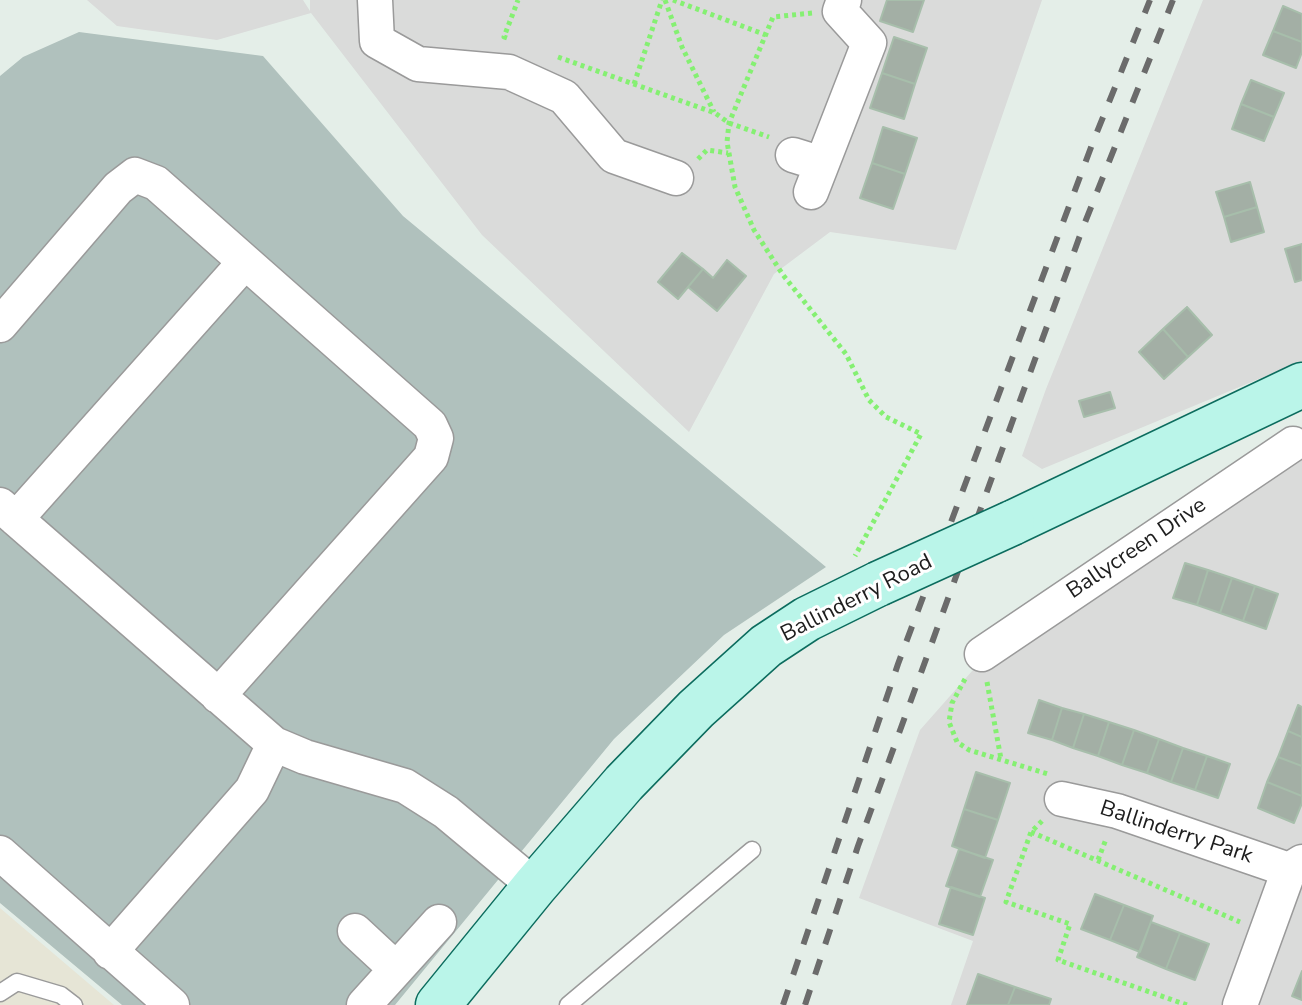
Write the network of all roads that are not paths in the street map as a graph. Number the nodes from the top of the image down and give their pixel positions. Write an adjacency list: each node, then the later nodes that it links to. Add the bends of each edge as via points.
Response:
1 (375, 0): 4 (street, via 377,41 418,64 509,72 551,91 564,97 614,156)
2 (842, 5): 3 (street, via 869,43)
3 (809, 170)
4 (676, 178)
5 (245, 262): 6 (street, via 156,183 135,175); 9 (street); 11 (street, via 430,425 436,438 431,457)
6 (0, 325)
7 (1286, 392): 8 (street, Ballycreen Drive); 17 (main road, Ballinderry Road, bridge, via 807,619 696,709)
8 (1297, 451): 10 (street, Ballycreen Drive)
9 (8, 512): 11 (street)
10 (982, 654)
11 (218, 696): 12 (street)
12 (274, 744): 17 (street, via 405,786 446,812); 20 (street, via 252,790)
13 (1062, 799): 16 (street, Ballinderry Park)
14 (752, 850): 27 (lane)
15 (0, 853): 20 (street)
16 (1296, 866): 28 (street, Ballinderry Park)
17 (535, 886): 26 (main road, Ballinderry Road)
18 (439, 922): 21 (street)
19 (355, 931): 21 (street)
20 (110, 952): 24 (street)
21 (396, 969): 25 (street)
22 (0, 993): 23 (lane, via 17,982 61,995)
23 (74, 1005)
24 (172, 1005)
25 (364, 1005)
26 (438, 1005)
27 (568, 1005)
28 (1240, 1005)

